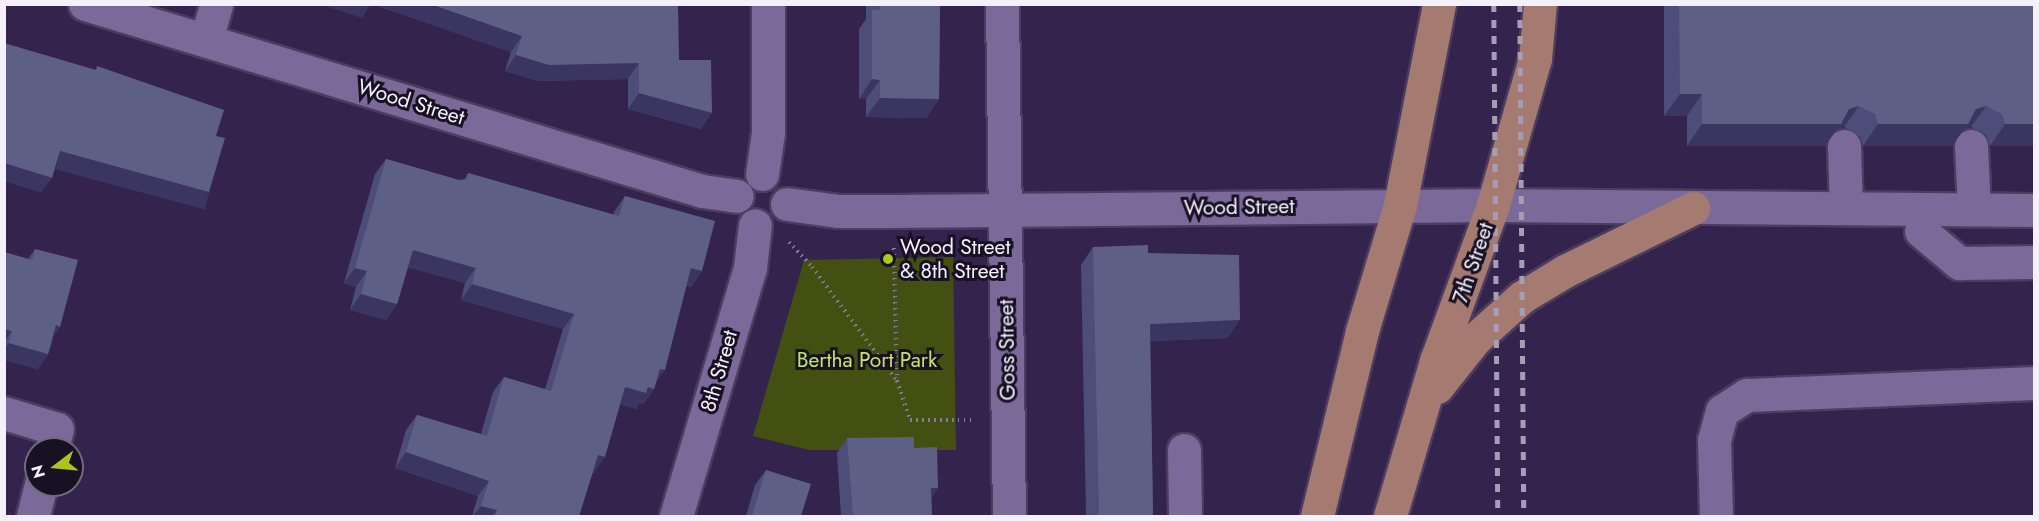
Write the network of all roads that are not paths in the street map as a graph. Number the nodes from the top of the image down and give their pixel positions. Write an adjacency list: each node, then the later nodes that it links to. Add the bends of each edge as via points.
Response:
1 (85, 4): 7 (street, Wood Street)
2 (216, 4): 7 (street)
3 (768, 4): 10 (street, via 768,133)
4 (1002, 4): 19 (street, Goss Street)
5 (1439, 4): 12 (main road)
6 (1540, 4): 13 (main road, 7th Street, via 1534,59)
7 (206, 40): 11 (street, Wood Street, via 702,191)
8 (1844, 146): 15 (street)
9 (1971, 146): 17 (street)
10 (762, 174): 11 (street, via 745,180); 20 (street, via 778,180)
11 (736, 196): 20 (street, via 740,214)
12 (1400, 205): 13 (street, Wood Street); 19 (street, Wood Street); 34 (main road, via 1362,331)
13 (1493, 205): 14 (street, Wood Street); 25 (main road, 7th Street)
14 (1693, 208): 15 (street, Wood Street); 25 (main road, via 1565,271 1522,297 1474,339)
15 (1846, 208): 16 (street, Wood Street)
16 (1887, 209): 17 (street, Wood Street); 21 (street)
17 (1974, 209): 18 (street, Wood Street)
18 (2034, 210)
19 (1005, 212): 20 (street, Wood Street, via 838,211); 32 (street, Goss Street)
20 (771, 217): 31 (street, 8th Street, via 750,267)
21 (1921, 231): 22 (street); 23 (street, via 1959,263)
22 (2034, 231)
23 (2034, 262)
24 (2034, 383): 36 (street, via 1747,395 1722,411 1714,440)
25 (1422, 405): 35 (main road, 7th Street)
26 (4, 413): 27 (street)
27 (50, 437)
28 (1184, 450): 33 (street)
29 (38, 497): 30 (street)
30 (33, 516)
31 (676, 516)
32 (1009, 516)
33 (1185, 516)
34 (1317, 516)
35 (1390, 516)
36 (1716, 516)

